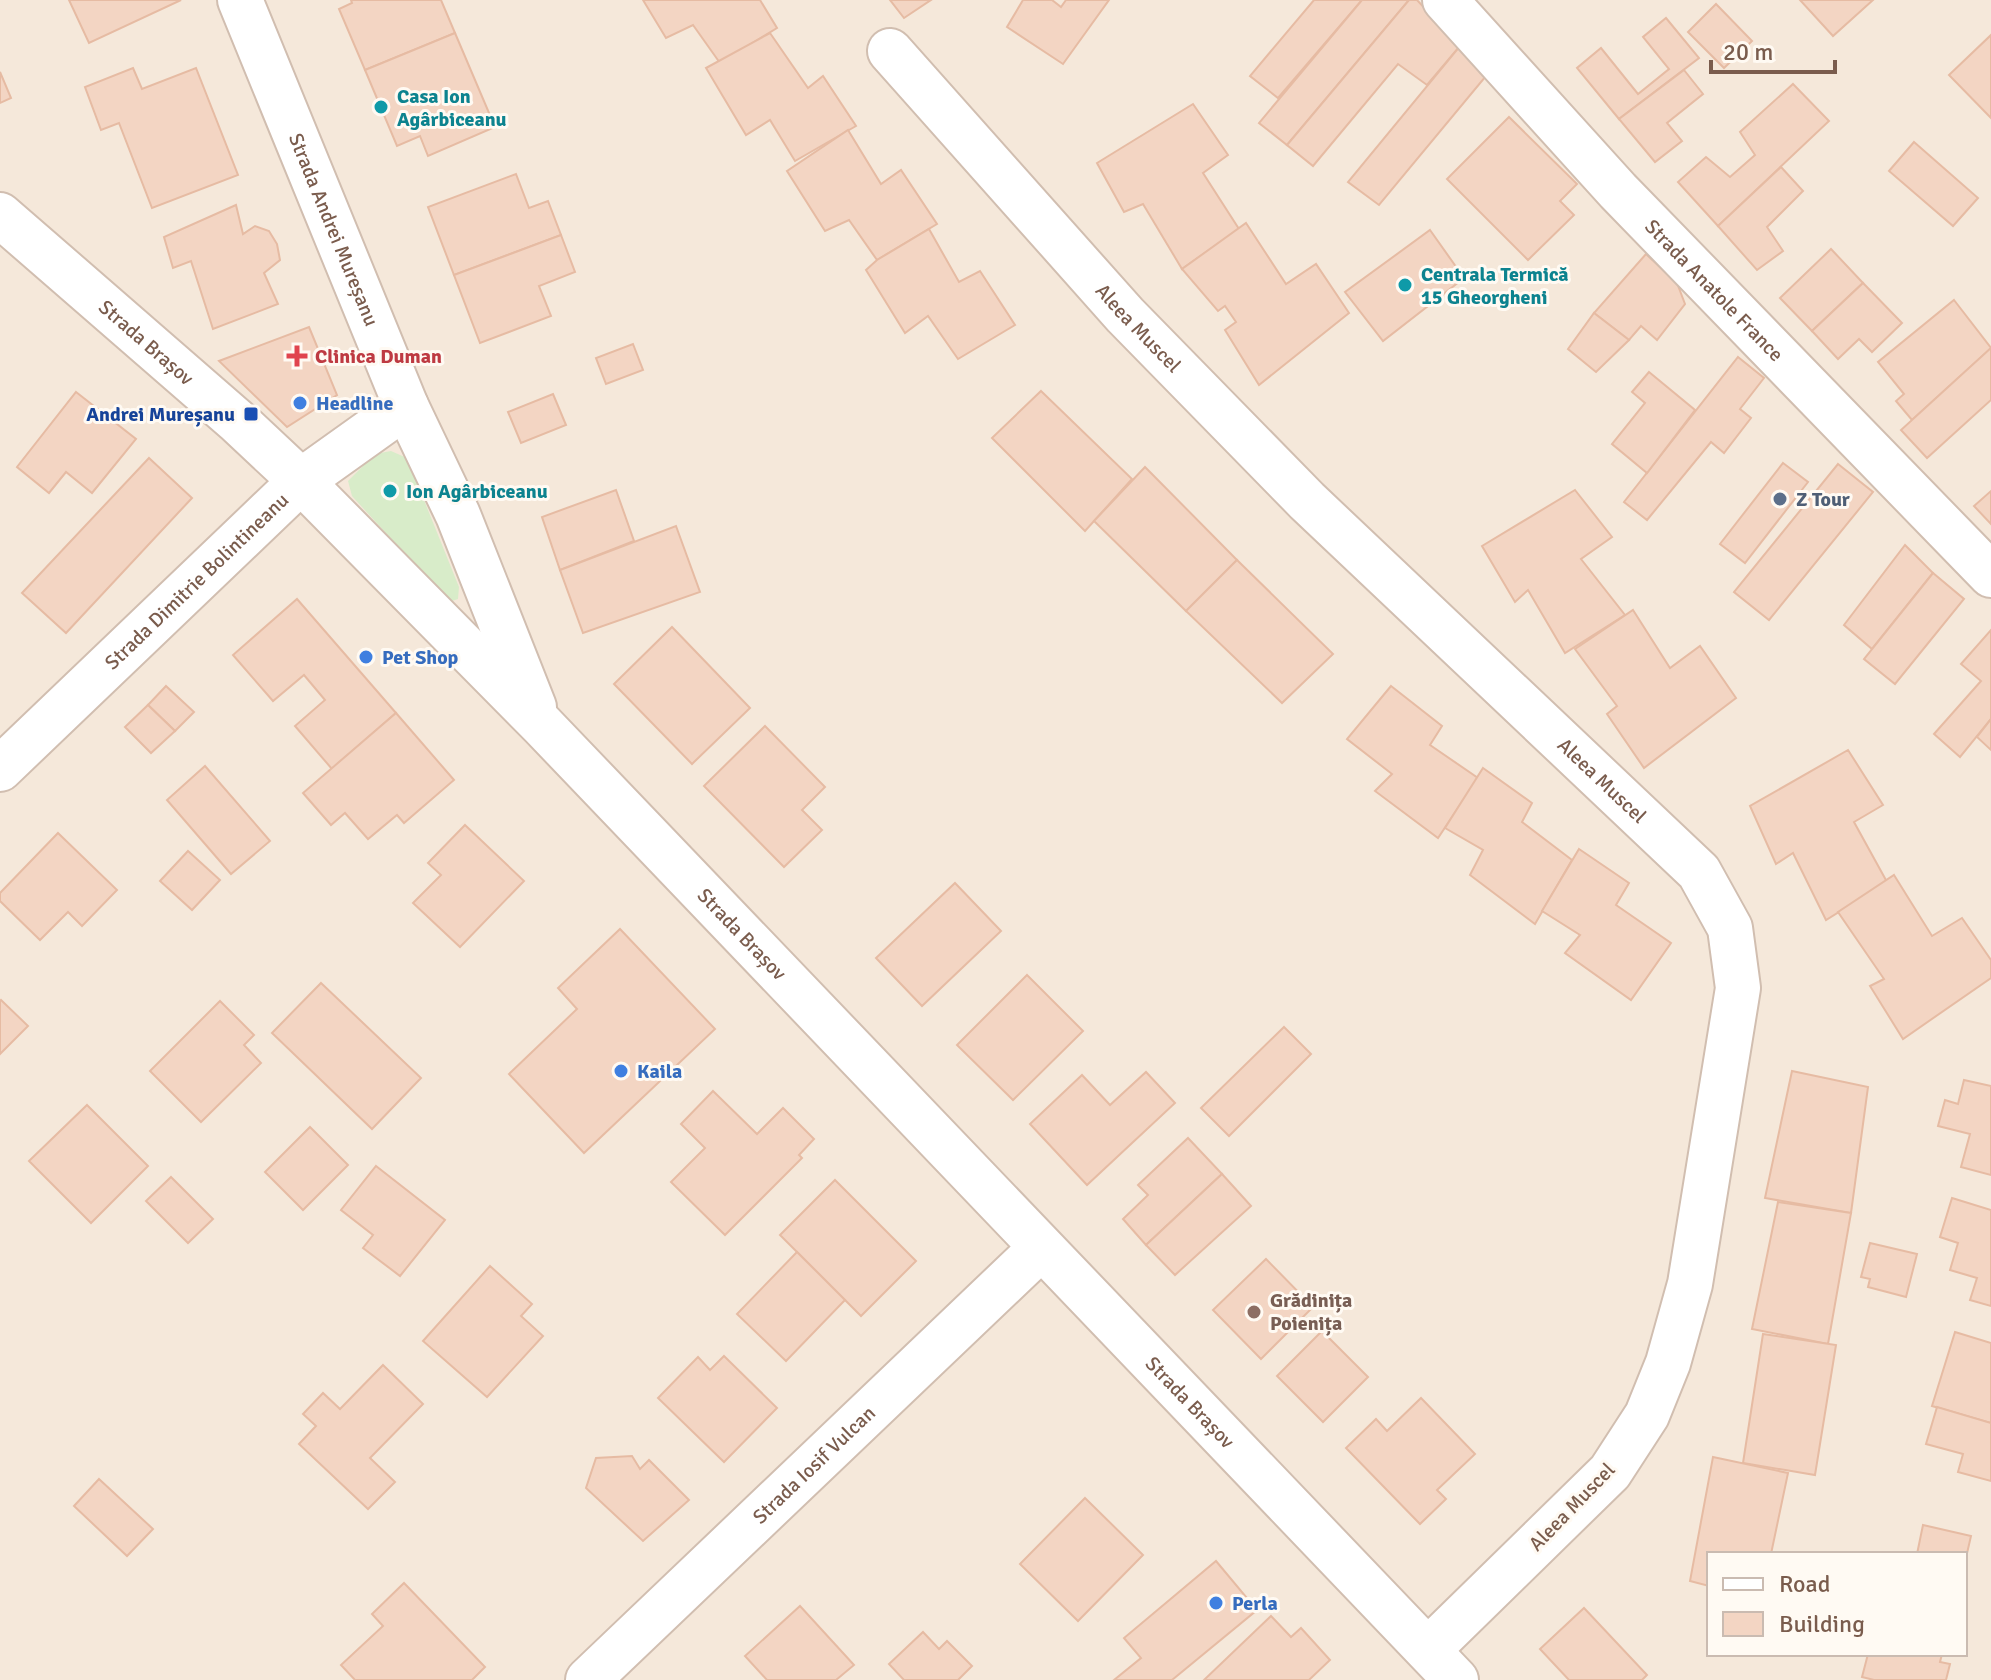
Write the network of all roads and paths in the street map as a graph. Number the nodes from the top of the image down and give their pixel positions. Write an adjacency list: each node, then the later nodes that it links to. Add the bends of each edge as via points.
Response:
1 (240, 0): 5 (street, Strada Andrei Mureșanu)
2 (1445, 0): 7 (street, Strada Anatole France, via 1618,191)
3 (890, 51): 11 (street, Aleea Muscel, via 1125,315 1296,490 1699,872 1730,928 1738,988 1690,1284 1668,1363 1647,1415 1610,1472)
4 (0, 215): 6 (street, Strada Brașov)
5 (406, 406): 6 (street, Strada Dimitrie Bolintineanu); 8 (street, Strada Andrei Mureșanu, via 458,515)
6 (301, 481): 8 (street, Strada Brașov); 9 (street, Strada Dimitrie Bolintineanu)
7 (1991, 575)
8 (542, 725): 10 (street, Strada Brașov)
9 (0, 769)
10 (1041, 1248): 11 (street, Strada Brașov); 12 (street, Strada Iosif Vulcan)
11 (1442, 1665)
12 (588, 1680)

